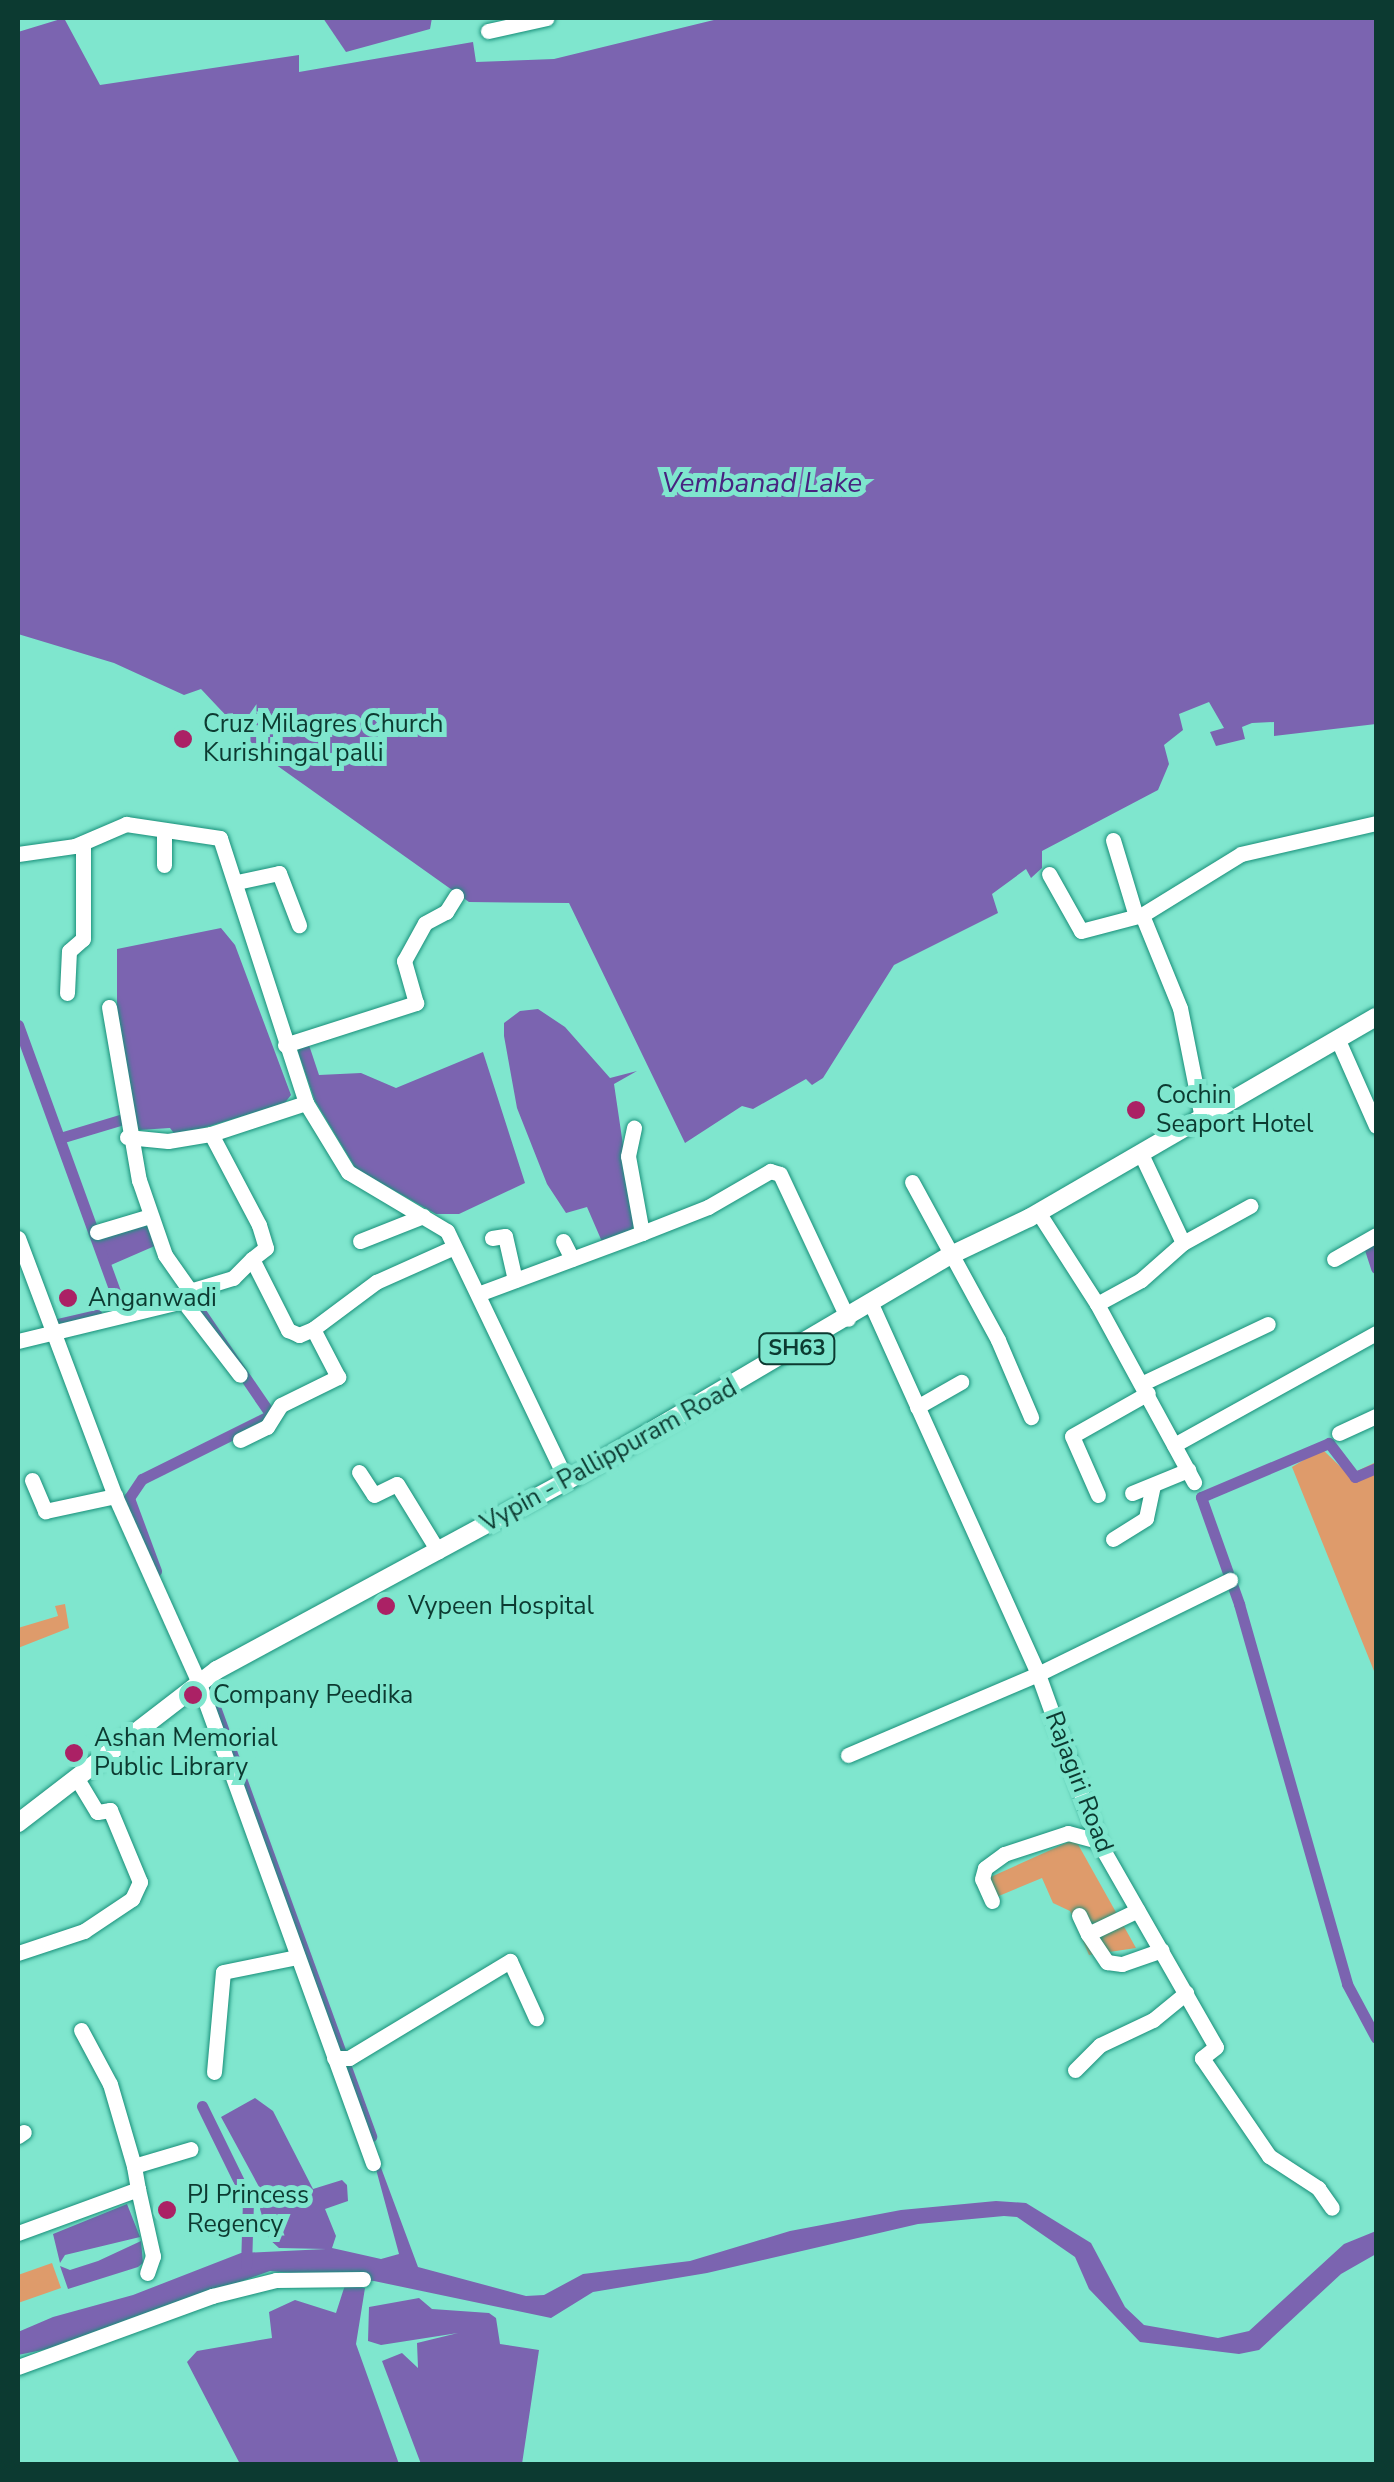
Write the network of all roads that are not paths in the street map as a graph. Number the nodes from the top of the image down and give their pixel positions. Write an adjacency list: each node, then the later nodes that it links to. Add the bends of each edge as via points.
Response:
1 (547, 18): 2 (street)
2 (528, 20): 3 (street)
3 (488, 31)
4 (1376, 824): 13 (street, via 1228,858)
5 (164, 830): 7 (street, via 126,824); 9 (street); 11 (street, via 220,838)
6 (1112, 840): 13 (street)
7 (83, 843): 8 (street); 15 (street, via 82,939 69,951)
8 (18, 854)
9 (164, 865)
10 (1050, 874): 13 (street, via 1081,931)
11 (238, 882): 14 (street, via 279,873); 19 (street)
12 (456, 896): 19 (street, via 446,912 425,923 404,961 416,1003)
13 (1139, 916): 21 (street, via 1180,1008)
14 (299, 925)
15 (67, 993)
16 (109, 1007): 24 (street)
17 (1376, 1017): 18 (main road, Vypin - Pallippuram Road / SH63)
18 (1336, 1038): 21 (main road, Vypin - Pallippuram Road / SH63); 22 (street)
19 (285, 1045): 20 (street)
20 (306, 1103): 25 (street); 31 (street, via 348,1172)
21 (1202, 1118): 26 (main road, Vypin - Pallippuram Road / SH63)
22 (1376, 1126)
23 (634, 1128): 33 (street, via 628,1156)
24 (126, 1129): 25 (street, via 168,1141); 30 (street)
25 (211, 1134): 42 (street, via 260,1225 266,1248)
26 (1140, 1154): 29 (main road, Vypin - Pallippuram Road / SH63); 39 (street)
27 (912, 1182): 41 (street)
28 (1250, 1206): 39 (street)
29 (1038, 1212): 41 (main road, Vypin - Pallippuram Road / SH63); 49 (street)
30 (150, 1216): 32 (street); 48 (street)
31 (422, 1216): 37 (street); 40 (street, via 448,1231)
32 (97, 1232)
33 (642, 1233): 43 (street); 52 (street, via 708,1207 770,1171 780,1174)
34 (1376, 1235): 44 (street)
35 (18, 1238): 55 (street)
36 (492, 1238): 45 (street, via 505,1236)
37 (360, 1241)
38 (563, 1241): 43 (street)
39 (1182, 1244): 49 (street, via 1142,1280)
40 (452, 1248): 47 (street); 54 (street, via 376,1282)
41 (949, 1256): 50 (main road, Vypin - Pallippuram Road / SH63); 63 (street, via 998,1340)
42 (252, 1259): 48 (street, via 234,1278); 54 (street, via 288,1330 299,1335)
43 (572, 1259): 45 (street)
44 (1334, 1259)
45 (515, 1280): 47 (street)
46 (148, 1290): 51 (street)
47 (478, 1294): 69 (street)
48 (187, 1296): 51 (street); 58 (street)
49 (1097, 1304): 60 (street)
50 (872, 1306): 52 (main road, Vypin - Pallippuram Road / SH63); 61 (street, Rajagiri Road)
51 (156, 1307): 55 (street)
52 (848, 1320): 69 (main road, Vypin - Pallippuram Road / SH63)
53 (1268, 1324): 60 (street)
54 (313, 1328): 65 (street, via 338,1376 331,1386 281,1405 266,1427)
55 (53, 1330): 57 (street); 73 (street)
56 (1376, 1333): 66 (street)
57 (18, 1341)
58 (240, 1375)
59 (961, 1382): 61 (street)
60 (1145, 1388): 66 (street); 72 (street, via 1072,1436)
61 (917, 1407): 77 (street, Rajagiri Road)
62 (1376, 1416): 64 (street)
63 (1031, 1417)
64 (1339, 1434)
65 (240, 1440)
66 (1174, 1446): 70 (street, via 1191,1476)
67 (360, 1472): 75 (street, via 374,1495 397,1484)
68 (32, 1480): 73 (street, via 45,1511)
69 (568, 1481): 75 (main road, Vypin - Pallippuram Road / SH63)
70 (1153, 1486): 71 (street); 74 (street, via 1146,1518)
71 (1132, 1493)
72 (1098, 1495)
73 (115, 1496): 78 (street)
74 (1113, 1539)
75 (438, 1551): 78 (main road, Vypin - Pallippuram Road / SH63)
76 (1230, 1580): 77 (street)
77 (1038, 1674): 79 (street); 82 (street, Rajagiri Road)
78 (204, 1678): 80 (main road, SH63); 89 (street)
79 (848, 1756)
80 (78, 1779): 81 (main road, SH63); 88 (street, via 96,1812 110,1810 119,1824 140,1882 132,1899 106,1918)
81 (18, 1823)
82 (1098, 1841): 83 (street, via 1068,1833 1004,1854 985,1868 982,1880); 84 (street, Rajagiri Road)
83 (992, 1900)
84 (1138, 1910): 86 (street); 87 (street, Rajagiri Road)
85 (1078, 1915): 86 (street)
86 (1088, 1934): 87 (street, via 1107,1962 1122,1964)
87 (1162, 1950): 90 (street, Rajagiri Road)
88 (18, 1953)
89 (296, 1957): 93 (street); 95 (street, via 223,1972)
90 (1186, 1993): 94 (street, via 1153,2020 1100,2046); 100 (street, Rajagiri Road, via 1216,2047 1202,2058 1227,2100 1270,2156 1318,2188)
91 (536, 2018): 93 (street, via 510,1961)
92 (82, 2030): 98 (street, via 110,2084)
93 (341, 2058): 97 (street)
94 (1075, 2070)
95 (214, 2072)
96 (191, 2149): 98 (street)
97 (373, 2163)
98 (134, 2166): 99 (street)
99 (138, 2189): 101 (street); 102 (street, via 154,2256)
100 (1332, 2208)
101 (18, 2233)
102 (148, 2273)
103 (362, 2280): 104 (street, via 276,2280 212,2296)
104 (18, 2366)

